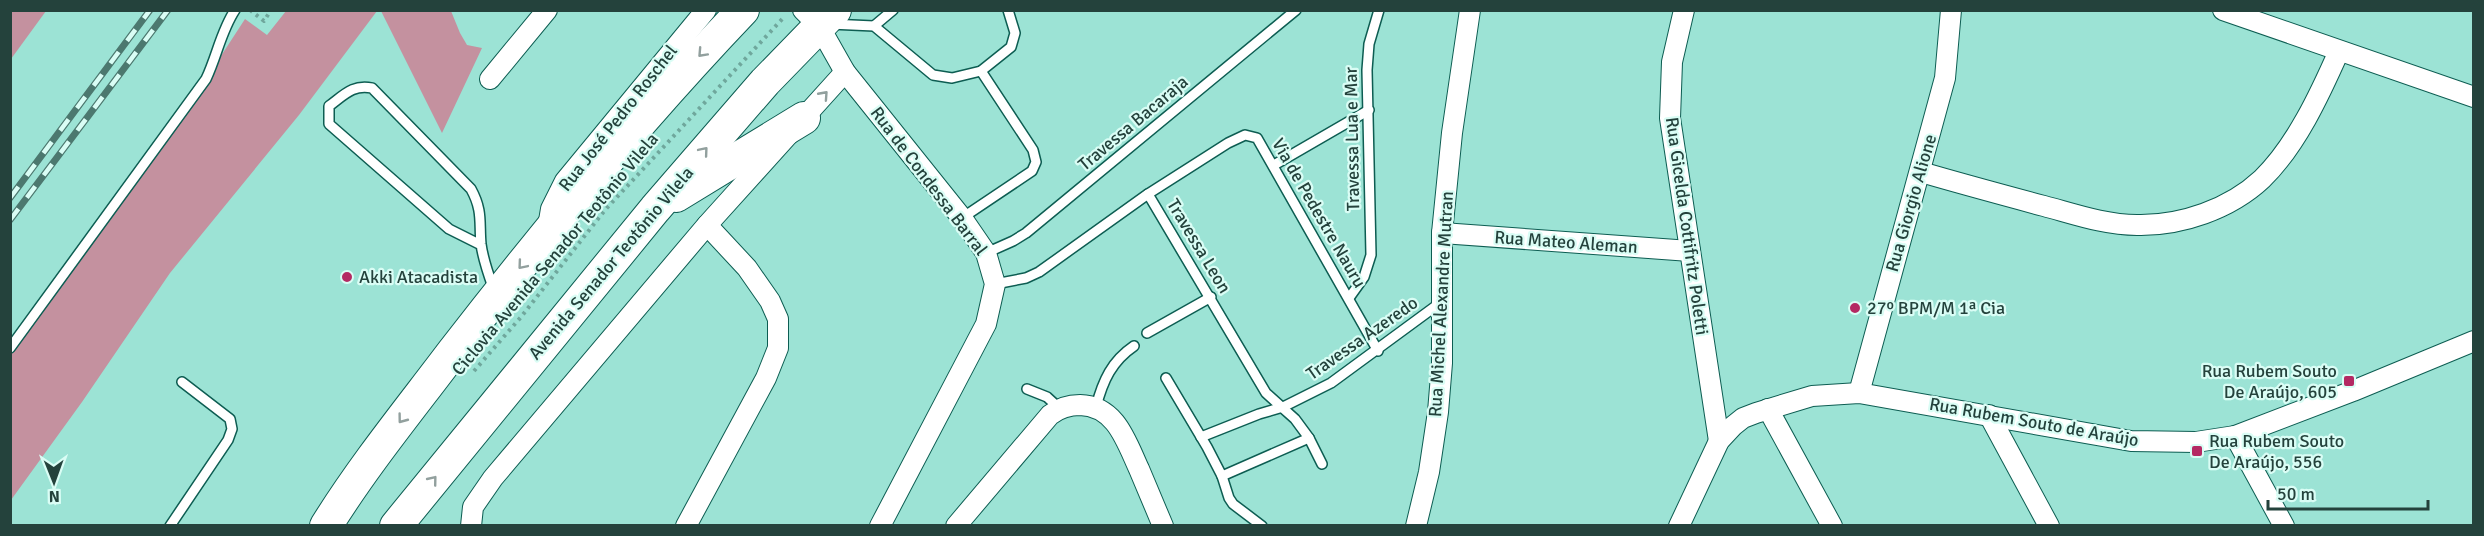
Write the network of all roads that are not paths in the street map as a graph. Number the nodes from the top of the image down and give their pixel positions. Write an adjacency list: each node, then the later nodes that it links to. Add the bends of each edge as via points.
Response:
1 (235, 10): 41 (lane, via 206,79)
2 (547, 10): 18 (street)
3 (706, 10): 28 (street, Rua José Pedro Roschel, via 565,180 551,209)
4 (743, 10): 28 (main road, one-way to 28, via 650,110)
5 (893, 10): 14 (lane)
6 (1008, 10): 16 (lane, via 1015,33 1011,47)
7 (1296, 10): 32 (lane, Travessa Bacaraja, via 1026,233)
8 (1379, 10): 20 (lane, Travessa Lua e Mar, via 1369,44)
9 (1470, 10): 29 (street, Rua Michel Alexandre Mutran)
10 (1684, 10): 31 (street, Rua Gicelda Cottifritz Poletti, via 1672,62 1670,118)
11 (1951, 10): 23 (street, Rua Giorgio Alione, via 1945,78)
12 (2223, 10): 15 (street)
13 (819, 18): 14 (lane); 17 (street, Rua de Condessa Barral); 25 (main road, Avenida Senador Teotônio Vilela, one-way to 13)
14 (874, 26): 16 (lane, via 933,75 952,78)
15 (2339, 51): 19 (street); 23 (street, via 2309,114 2281,156 2236,199 2202,215 2137,225 2096,220)
16 (981, 71): 26 (lane, via 1033,150 1036,162 1032,171)
17 (845, 72): 21 (street, one-way to 17); 26 (street, Rua de Condessa Barral)
18 (490, 79)
19 (2474, 97)
20 (1369, 110): 22 (lane); 36 (lane, Travessa Lua e Mar, via 1371,255 1364,277)
21 (804, 117): 25 (main road); 27 (street)
22 (1274, 165): 24 (lane, Via de Pedestre Nauru, via 1257,138 1245,135); 36 (lane, Via de Pedestre Nauru)
23 (1921, 172): 46 (street, Rua Giorgio Alione)
24 (1148, 194): 33 (lane, Travessa Leon, via 1039,272); 35 (lane, Travessa Leon)
25 (655, 209): 60 (main road, Avenida Senador Teotônio Vilela, one-way to 25)
26 (962, 218): 32 (street, Rua de Condessa Barral)
27 (707, 225): 61 (street, via 477,499); 62 (street, via 747,268 770,301 778,319 778,348 766,378)
28 (548, 233): 34 (main road, one-way to 34)
29 (1442, 233): 31 (street, Rua Mateo Aleman); 37 (street, Rua Michel Alexandre Mutran)
30 (481, 245): 30 (lane, via 479,203 471,189 372,88 353,88 329,106 328,124 448,229); 34 (lane)
31 (1690, 251): 55 (street, Rua Gicelda Cottifritz Poletti)
32 (986, 253): 33 (street, Rua de Condessa Barral)
33 (995, 284): 63 (street, Rua de Condessa Barral, via 986,324)
34 (496, 297): 59 (main road, one-way to 59, via 358,477)
35 (1210, 297): 38 (lane); 48 (lane, Travessa Leon, via 1266,393)
36 (1349, 298): 42 (lane, Via de Pedestre Nauru)
37 (1440, 303): 42 (lane, Travessa Azeredo); 67 (street, Rua Michel Alexandre Mutran, via 1442,363 1438,412)
38 (1147, 333)
39 (2474, 341): 52 (street, Rua Rubem Souto de Araújo)
40 (1134, 346): 47 (lane, via 1114,363)
41 (10, 348)
42 (1378, 351): 48 (lane, Travessa Azeredo, via 1331,383)
43 (1166, 378): 53 (lane)
44 (182, 382): 58 (lane, via 230,419 232,429)
45 (1027, 389): 49 (lane, via 1047,397)
46 (1859, 393): 50 (street, Rua Rubem Souto de Araújo, via 1812,396); 51 (street, Rua Rubem Souto de Araújo)
47 (1096, 407): 49 (street); 65 (street, via 1122,430)
48 (1283, 407): 53 (lane, Travessa Azeredo); 54 (lane, Travessa Leon)
49 (1059, 408): 64 (street)
50 (1768, 409): 55 (street, Rua Rubem Souto de Araújo, via 1743,418); 69 (street)
51 (1989, 415): 52 (street, Rua Rubem Souto de Araújo, via 2131,441 2196,442); 70 (street)
52 (2235, 436): 71 (street)
53 (1201, 437): 57 (lane)
54 (1309, 438): 56 (lane, Travessa Leon); 57 (lane)
55 (1719, 441): 68 (street, Rua Rubem Souto de Araújo)
56 (1322, 464)
57 (1222, 476): 66 (lane, via 1233,504)
58 (170, 525)
59 (326, 525)
60 (396, 525)
61 (471, 525)
62 (686, 525)
63 (880, 525)
64 (956, 525)
65 (1163, 525)
66 (1262, 525)
67 (1416, 525)
68 (1679, 525)
69 (1832, 525)
70 (2049, 525)
71 (2284, 525)

